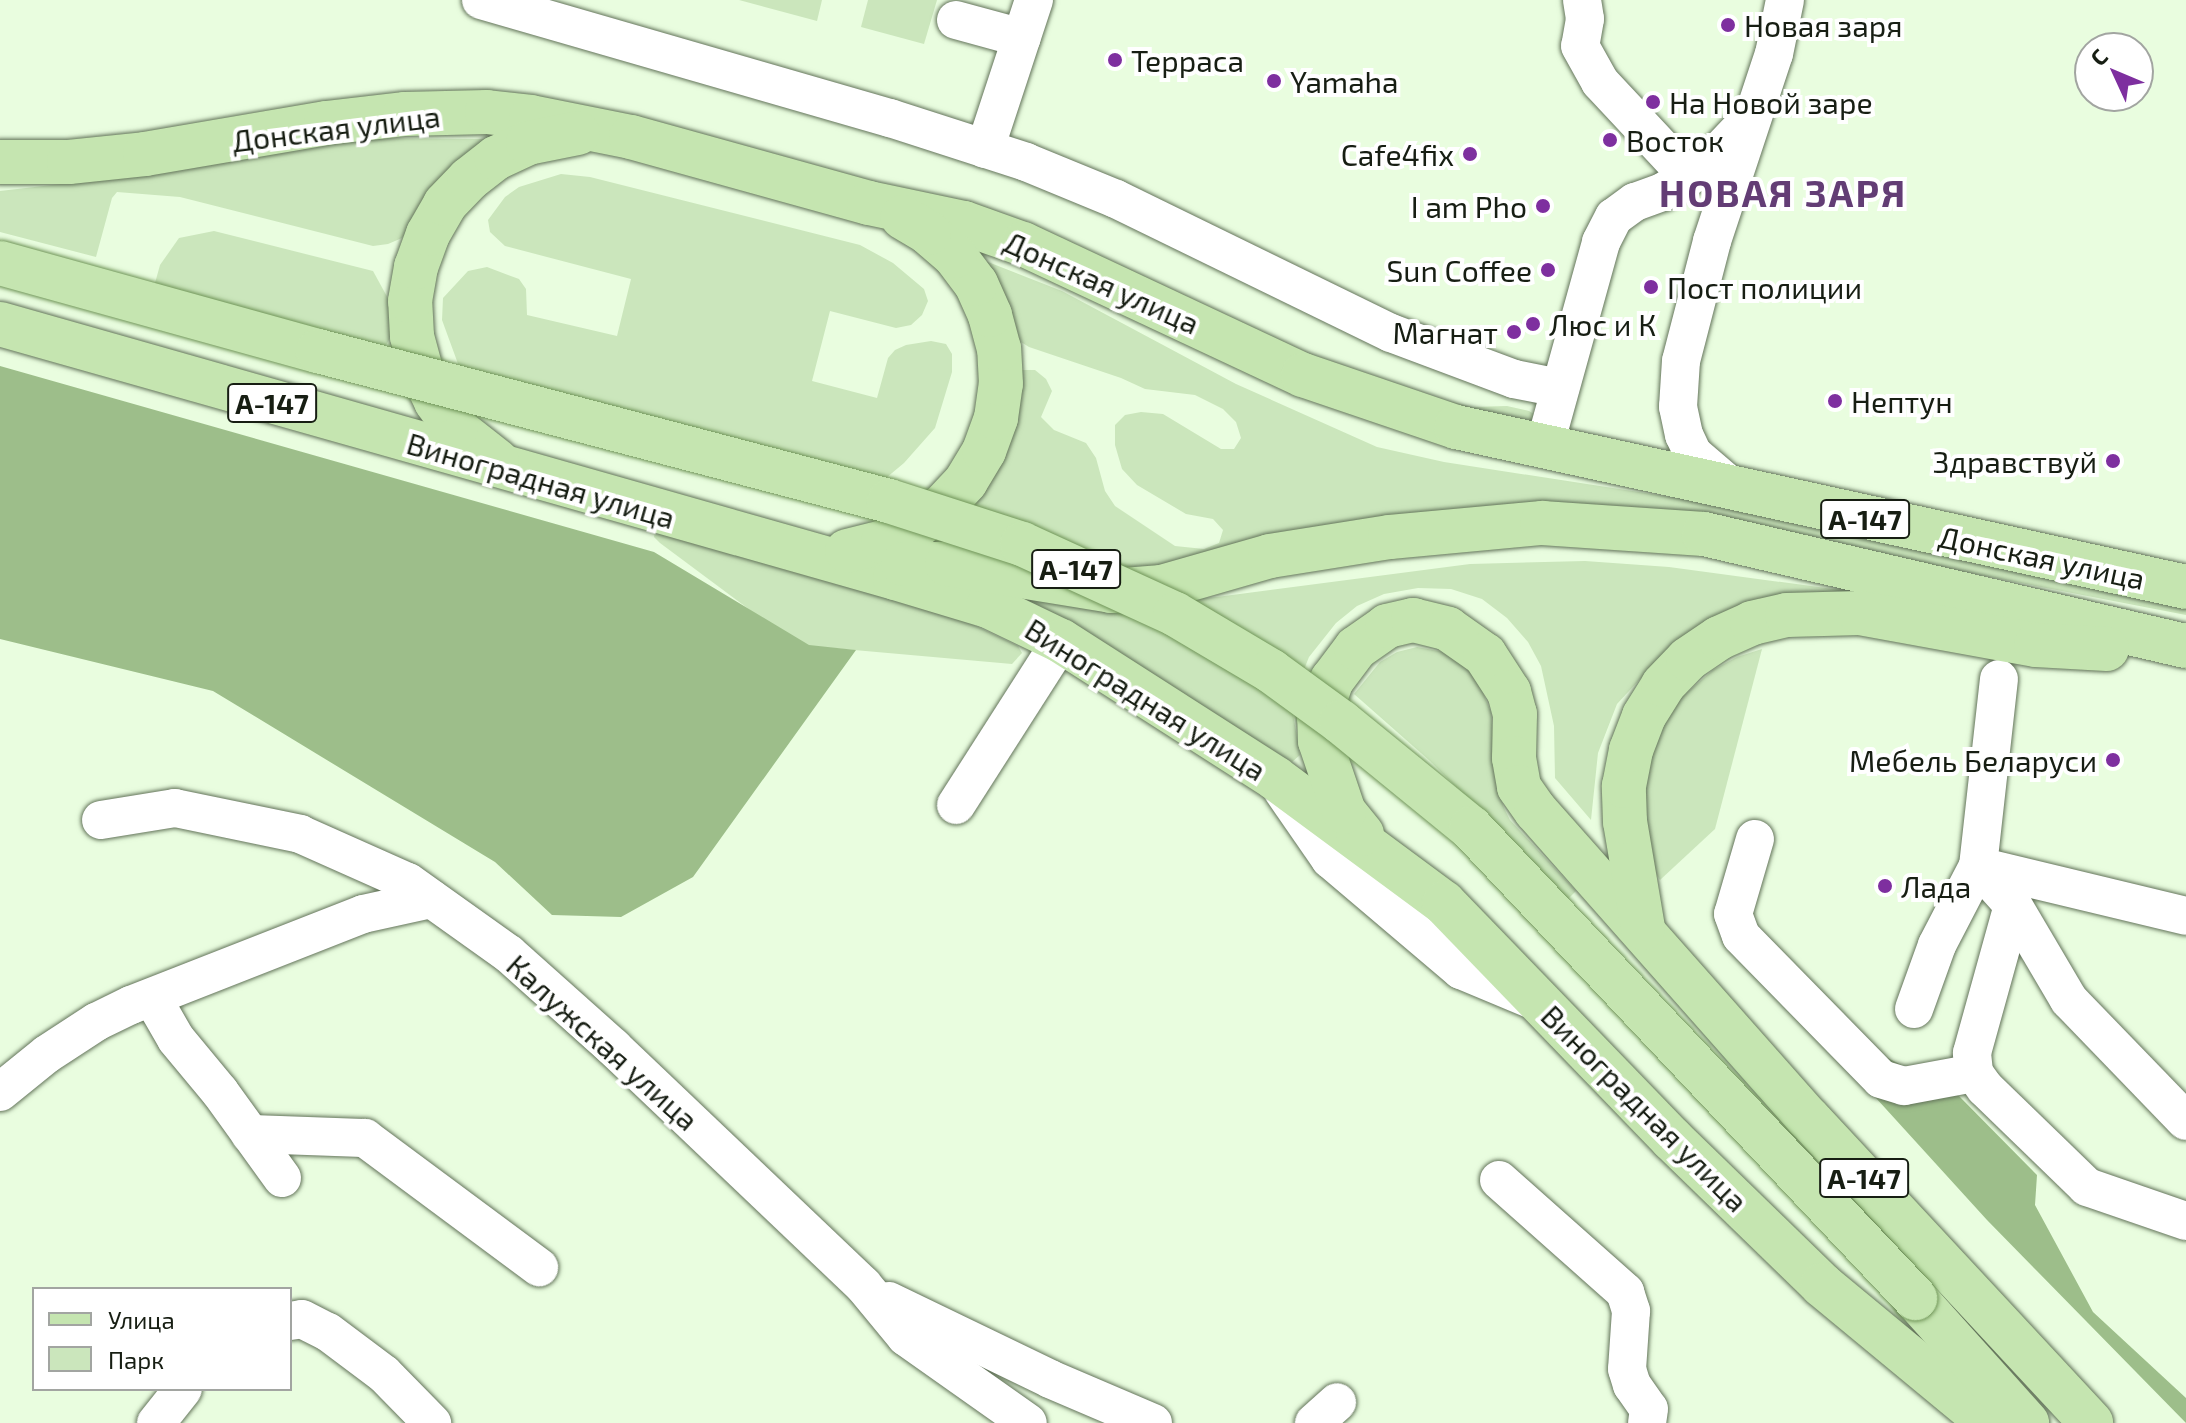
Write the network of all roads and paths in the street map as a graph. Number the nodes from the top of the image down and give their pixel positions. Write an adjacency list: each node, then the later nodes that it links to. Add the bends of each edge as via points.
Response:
1 (481, 0): 9 (street)
2 (1034, 0): 6 (street)
3 (1582, 0): 11 (street, via 1580,46 1600,82)
4 (1785, 0): 7 (street)
5 (956, 20): 6 (street)
6 (1022, 38): 9 (street)
7 (1755, 113): 11 (street, via 1718,154); 13 (street)
8 (631, 137): 10 (main road, Донская улица / А-147, via 487,112 405,114 145,154); 12 (main road, Донская улица / А-147); 18 (main road, А-147, via 562,134 496,158 445,204 416,267 410,301 412,336 436,401 482,452)
9 (985, 149): 16 (street, via 1116,199 1391,333 1514,379)
10 (0, 162)
11 (1676, 184): 13 (street, via 1677,195 1705,220); 16 (street, via 1614,217 1601,242)
12 (869, 203): 17 (main road, Донская улица / А-147, via 964,223 1023,244 1303,375 1456,427); 20 (main road, А-147, via 929,233 976,284 999,349 996,418 966,481 915,528 850,551 815,553)
13 (1712, 241): 19 (street, via 1681,361 1678,407 1693,454)
14 (0, 263): 56 (main road, А-147, bridge, via 889,501 1022,544 1175,614 1306,696 1471,828)
15 (0, 324): 18 (main road, Виноградная улица / А-147)
16 (1560, 388): 17 (street)
17 (1544, 448): 19 (main road, Донская улица / А-147)
18 (543, 481): 20 (main road, Виноградная улица / А-147)
19 (1735, 490): 21 (main road, Донская улица / А-147)
20 (778, 546): 22 (main road, Виноградная улица / А-147, via 988,606); 23 (main road, Донская улица / А-147, via 850,560 947,564 1111,591 1162,587 1270,556 1390,537 1542,523 1704,534)
21 (2186, 587)
22 (1061, 641): 26 (main road, Виноградная улица / А-147); 27 (street)
23 (2186, 646)
24 (2186, 653): 35 (main road, via 2036,645 1860,613 1787,615 1719,638 1663,685 1631,750 1625,822)
25 (1999, 679): 31 (street)
26 (1275, 778): 30 (main road, Виноградная улица / А-147); 37 (street, via 1330,859 1461,970)
27 (956, 805)
28 (101, 820): 32 (street, Калужская улица, via 175,808 300,834 408,882)
29 (1755, 839): 39 (street, via 1733,914 1741,936 1881,1079 1904,1086)
30 (1376, 851): 35 (main road, А-147, via 1344,812 1329,776 1319,717 1332,680 1356,648 1387,626 1427,622 1468,640 1498,672 1515,714 1519,787); 37 (main road, Виноградная улица / А-147, via 1444,903)
31 (1978, 866): 33 (street); 34 (street); 38 (street, via 1937,945)
32 (431, 899): 36 (street, via 363,914); 47 (street, Калужская улица, via 532,975)
33 (2013, 905): 39 (street, via 1972,1053); 41 (street, via 2069,1000)
34 (2186, 916)
35 (1643, 928): 57 (main road, А-147, via 1808,1118)
36 (153, 999): 40 (street, via 96,1022); 42 (street, via 176,1039)
37 (1542, 1004): 55 (main road, Виноградная улица / А-147, via 1822,1285)
38 (1914, 1009)
39 (1974, 1073): 45 (street, via 2087,1187)
40 (0, 1092)
41 (2186, 1121)
42 (250, 1134): 43 (street); 46 (street, via 365,1138)
43 (282, 1178)
44 (1499, 1180): 54 (street, via 1625,1292 1631,1311 1627,1369 1649,1409)
45 (2186, 1221)
46 (539, 1267)
47 (863, 1285): 52 (street, Калужская улица, via 906,1337); 53 (street, via 908,1313)
48 (292, 1321): 51 (street, via 302,1319 328,1332 384,1374)
49 (181, 1391): 50 (street)
50 (156, 1423)
51 (432, 1423)
52 (1028, 1423)
53 (1153, 1423)
54 (1647, 1423)
55 (1989, 1423)
56 (2027, 1423)
57 (2091, 1423)

